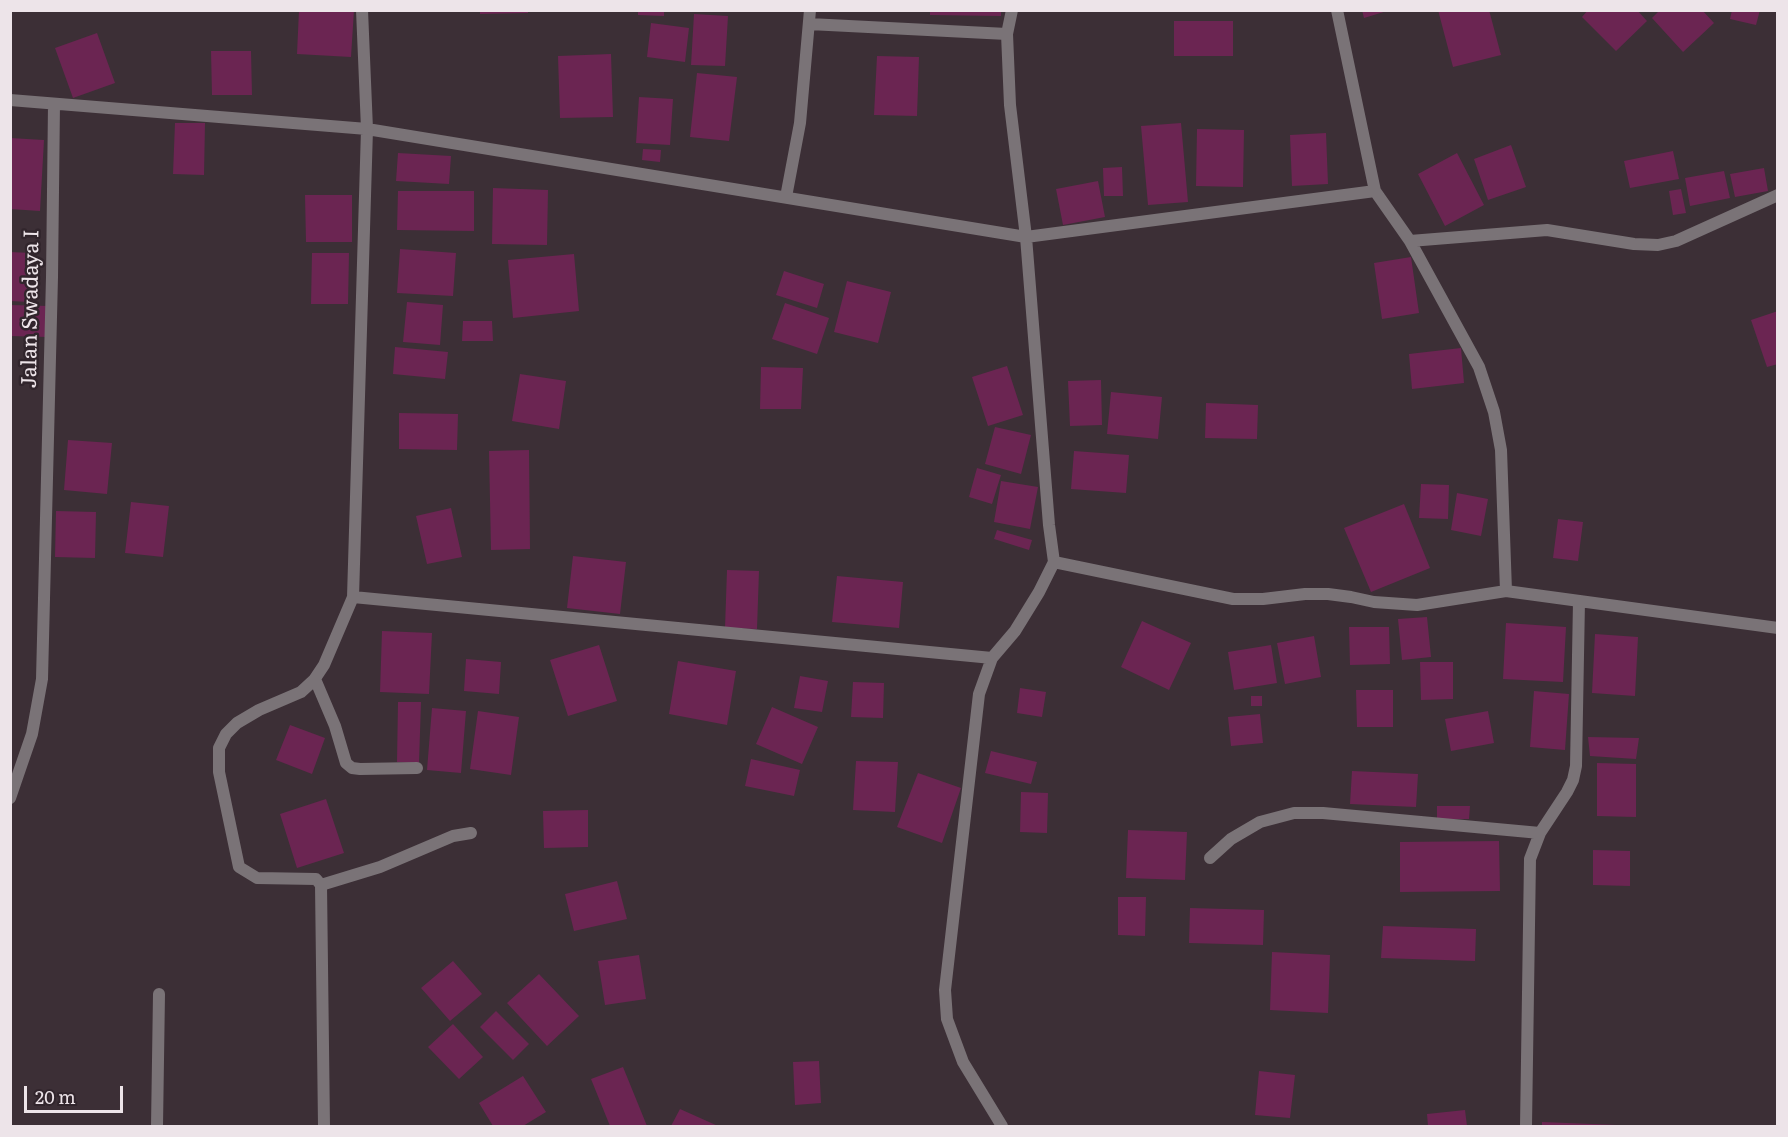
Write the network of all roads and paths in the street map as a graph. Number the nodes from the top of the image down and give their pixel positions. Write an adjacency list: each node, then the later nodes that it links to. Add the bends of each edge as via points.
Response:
1 (362, 10): 9 (street)
2 (810, 10): 5 (street)
3 (1012, 10): 6 (street)
4 (1337, 10): 10 (street)
5 (809, 24): 6 (street); 12 (street, via 800,123)
6 (1006, 34): 13 (street)
7 (10, 100): 8 (street)
8 (54, 104): 9 (street); 23 (street, Jalan Swadaya I, via 42,679 32,734)
9 (367, 129): 12 (street); 17 (street)
10 (1375, 191): 13 (street); 14 (street)
11 (1778, 195): 14 (street, via 1658,245 1547,230)
12 (786, 197): 13 (street)
13 (1026, 237): 15 (street)
14 (1410, 241): 16 (street, via 1479,367 1494,412 1501,450)
15 (1054, 562): 16 (street, via 1246,600 1328,594 1417,605); 20 (street, via 1015,632)
16 (1506, 591): 18 (street)
17 (353, 597): 20 (street); 21 (street)
18 (1579, 601): 19 (street); 24 (street, via 1576,766 1568,792)
19 (1778, 628)
20 (992, 658): 31 (street, via 979,694 945,990 947,1019 963,1062)
21 (315, 679): 22 (street, via 346,763 360,770); 27 (street, via 301,692 259,710 226,734 219,748 219,772 239,867 257,879 308,878)
22 (417, 768)
23 (10, 798)
24 (1540, 832): 26 (street, via 1293,813 1260,822 1231,839); 32 (street, via 1530,859)
25 (471, 833): 27 (street, via 453,836 380,867)
26 (1210, 858)
27 (321, 885): 30 (street)
28 (159, 994): 29 (street)
29 (157, 1126)
30 (324, 1126)
31 (1002, 1126)
32 (1526, 1126)

